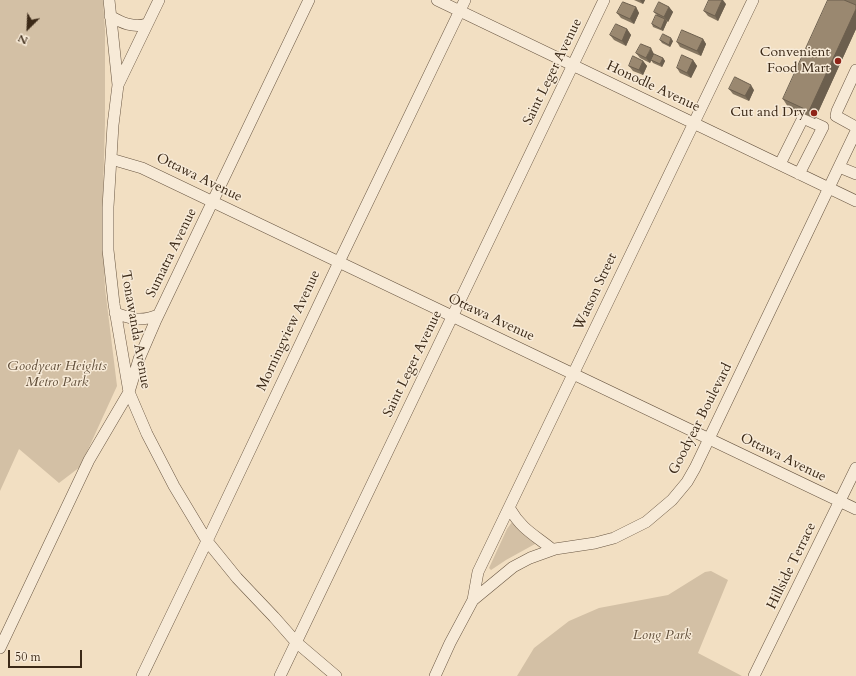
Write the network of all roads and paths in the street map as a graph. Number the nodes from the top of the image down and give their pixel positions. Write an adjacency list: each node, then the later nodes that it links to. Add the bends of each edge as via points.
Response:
1 (109, 0): 9 (street)
2 (159, 0): 10 (street, Tonawanda Avenue)
3 (309, 0): 24 (street, Sumatra Avenue)
4 (437, 0): 8 (street, Honodle Avenue)
5 (465, 0): 8 (street, Morningview Avenue)
6 (604, 0): 11 (street, Saint Leger Avenue)
7 (753, 0): 14 (street, Watson Street)
8 (460, 10): 11 (street, Honodle Avenue); 25 (street, Morningview Avenue)
9 (110, 16): 10 (street, via 134,26); 13 (street)
10 (147, 24): 13 (street, Tonawanda Avenue)
11 (573, 65): 14 (street, Honodle Avenue); 28 (street, Saint Leger Avenue)
12 (856, 70): 15 (street, via 836,116)
13 (118, 85): 17 (street, Tonawanda Avenue)
14 (694, 123): 18 (street, Honodle Avenue); 29 (street, Watson Street)
15 (856, 127)
16 (856, 132): 19 (street, Goodyear Boulevard)
17 (111, 159): 24 (street, Ottawa Avenue, via 142,168); 26 (street, Tonawanda Avenue, via 108,250)
18 (780, 164): 20 (street, Honodle Avenue); 20 (street, via 803,118 823,127)
19 (839, 167): 21 (street); 22 (street, Goodyear Boulevard)
20 (799, 174): 22 (street, Honodle Avenue)
21 (856, 174)
22 (830, 188): 23 (street, Honodle Avenue); 31 (street, Goodyear Boulevard)
23 (856, 201)
24 (213, 202): 25 (street, Ottawa Avenue); 27 (street, Sumatra Avenue)
25 (338, 262): 28 (street, Ottawa Avenue); 36 (street, Morningview Avenue)
26 (115, 313): 27 (street, via 137,320); 30 (street, Tonawanda Avenue)
27 (158, 315): 30 (street, Sumatra Avenue, via 139,359)
28 (452, 316): 29 (street, Ottawa Avenue); 39 (street, Saint Leger Avenue)
29 (574, 374): 31 (street, Ottawa Avenue); 34 (street, Watson Street)
30 (129, 392): 36 (street, Tonawanda Avenue, via 174,486); 40 (street, Sumatra Avenue, via 89,460)
31 (709, 439): 33 (street, Ottawa Avenue); 37 (street, Goodyear Boulevard, via 682,488 668,504 646,522 604,541)
32 (856, 468): 33 (street, Hillside Terrace)
33 (840, 501): 35 (street, Ottawa Avenue); 45 (street, Hillside Terrace)
34 (510, 509): 37 (street, via 526,531); 38 (street, Watson Street, via 478,572)
35 (856, 509)
36 (207, 541): 39 (street, Tonawanda Avenue); 41 (street, Morningview Avenue)
37 (553, 550): 38 (street, Goodyear Boulevard, via 513,567)
38 (473, 600): 44 (street, Goodyear Boulevard)
39 (296, 642): 42 (street, Saint Leger Avenue); 43 (street, Tonawanda Avenue)
40 (0, 648)
41 (142, 676)
42 (280, 676)
43 (336, 676)
44 (435, 676)
45 (754, 676)

